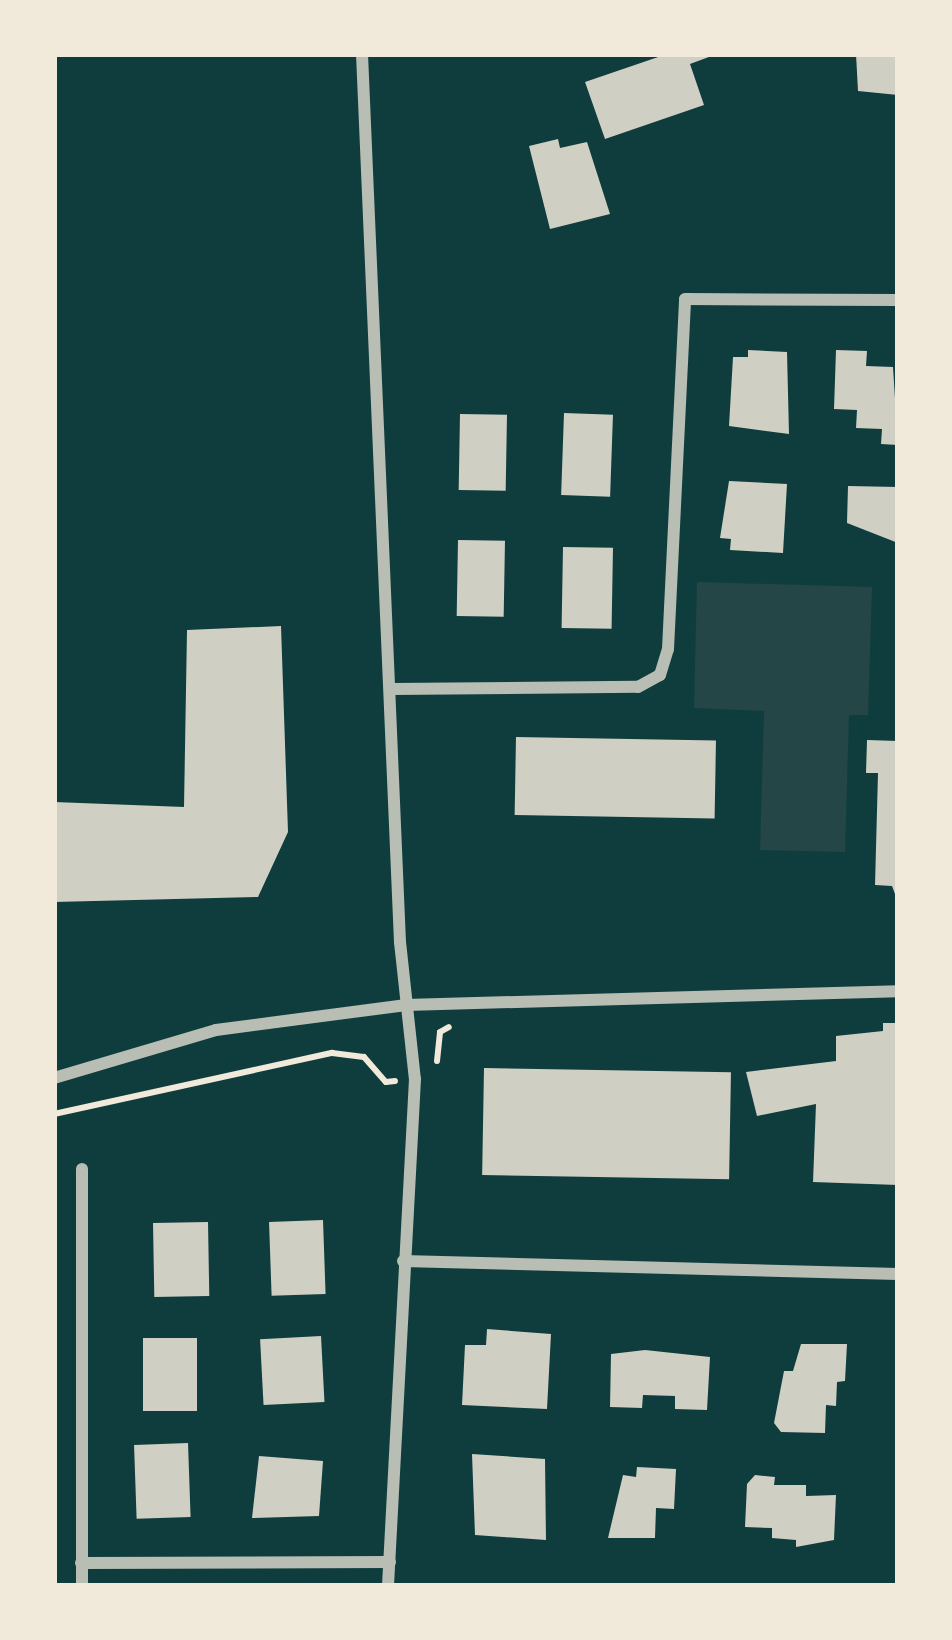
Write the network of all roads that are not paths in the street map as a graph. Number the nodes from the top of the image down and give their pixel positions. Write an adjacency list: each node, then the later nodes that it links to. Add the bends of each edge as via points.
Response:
1 (362, 54): 3 (street)
2 (898, 300): 3 (street, via 685,299 668,649 660,675 638,687)
3 (392, 689): 5 (street)
4 (898, 991): 5 (street)
5 (406, 1005): 6 (street, via 216,1030); 8 (street, via 415,1079)
6 (54, 1078)
7 (82, 1169): 10 (street)
8 (403, 1261): 9 (street); 11 (street)
9 (898, 1274)
10 (81, 1562): 11 (street); 12 (street)
11 (390, 1562): 13 (street)
12 (82, 1586)
13 (388, 1586)

